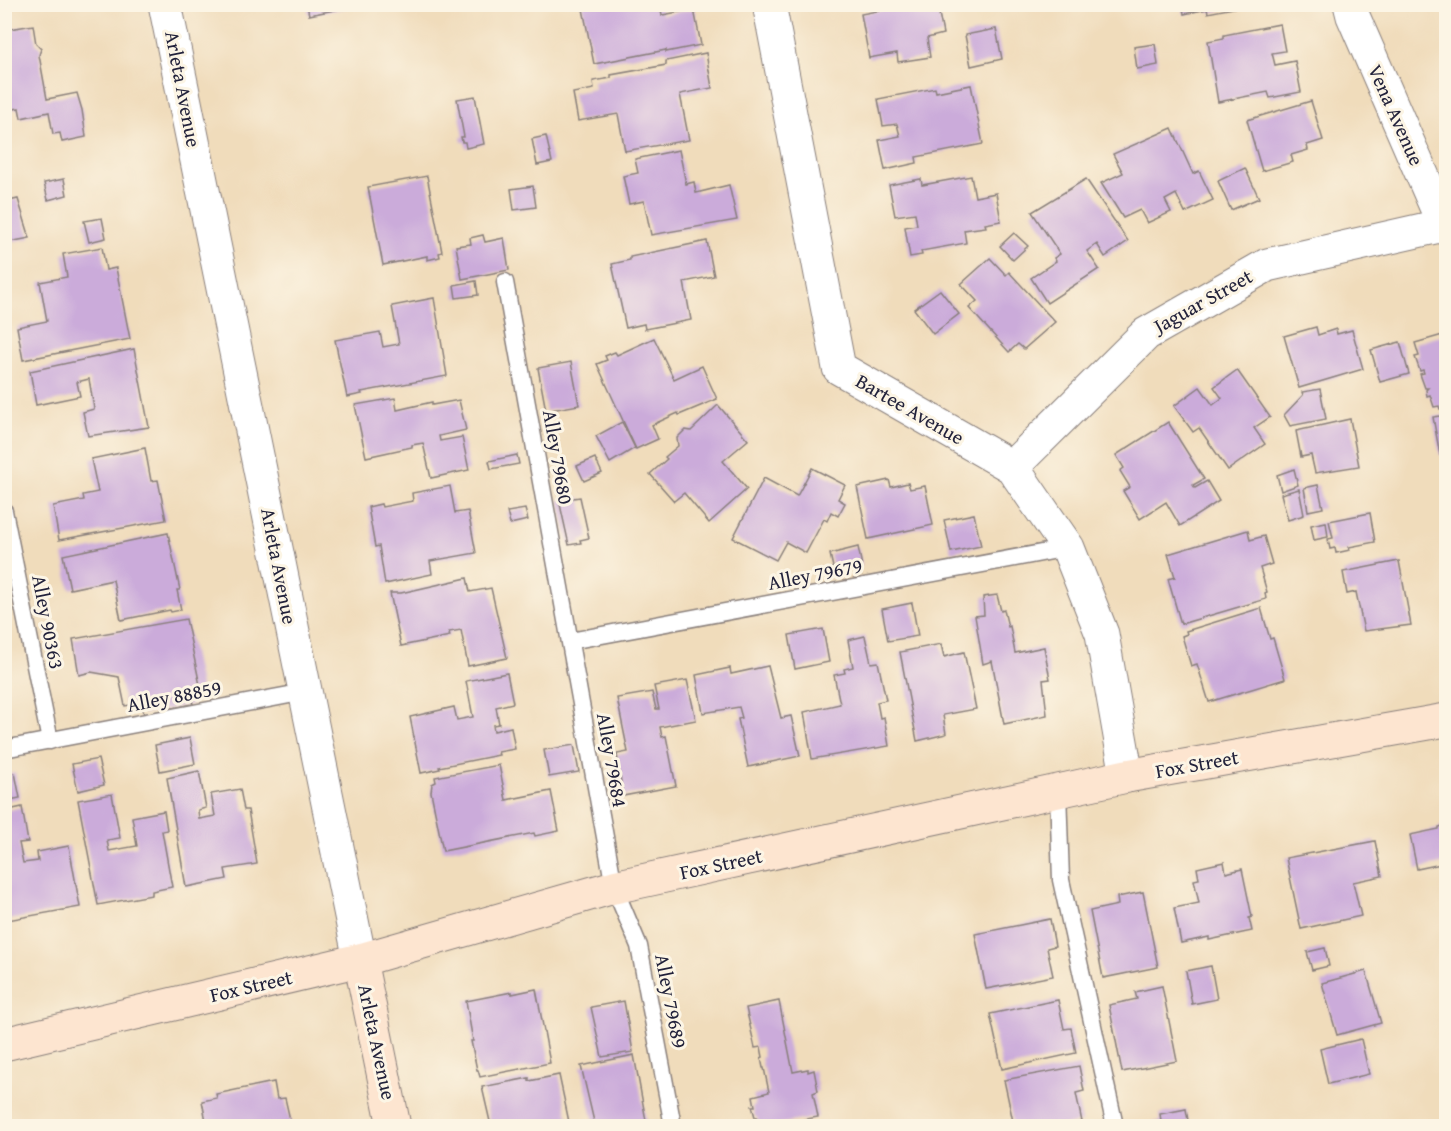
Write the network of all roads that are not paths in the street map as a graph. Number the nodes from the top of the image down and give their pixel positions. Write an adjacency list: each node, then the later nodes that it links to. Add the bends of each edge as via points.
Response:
1 (165, 4): 10 (street, Arleta Avenue)
2 (769, 4): 6 (street, Bartee Avenue, via 839,368)
3 (1350, 4): 4 (street, Vena Avenue)
4 (1444, 225): 6 (street, Jaguar Street, via 1267,265 1146,334)
5 (505, 282): 9 (lane, Alley 79680)
6 (1012, 467): 8 (street, Bartee Avenue)
7 (4, 511): 12 (lane, Alley 90363)
8 (1068, 548): 9 (lane, Alley 79679); 14 (street, Bartee Avenue, via 1101,634)
9 (570, 641): 16 (lane, Alley 79684)
10 (305, 692): 12 (lane, Alley 88859); 17 (street, Arleta Avenue)
11 (1446, 720): 14 (main road, Fox Street)
12 (50, 741): 13 (lane, Alley 88859)
13 (4, 749)
14 (1127, 776): 15 (main road, Fox Street)
15 (1058, 791): 16 (main road, Fox Street); 21 (lane, via 1061,880)
16 (614, 887): 17 (main road, Fox Street); 20 (lane, Alley 79689, via 639,946)
17 (360, 960): 18 (main road, Fox Street); 19 (main road, Arleta Avenue)
18 (4, 1044)
19 (394, 1126)
20 (673, 1126)
21 (1114, 1126)

